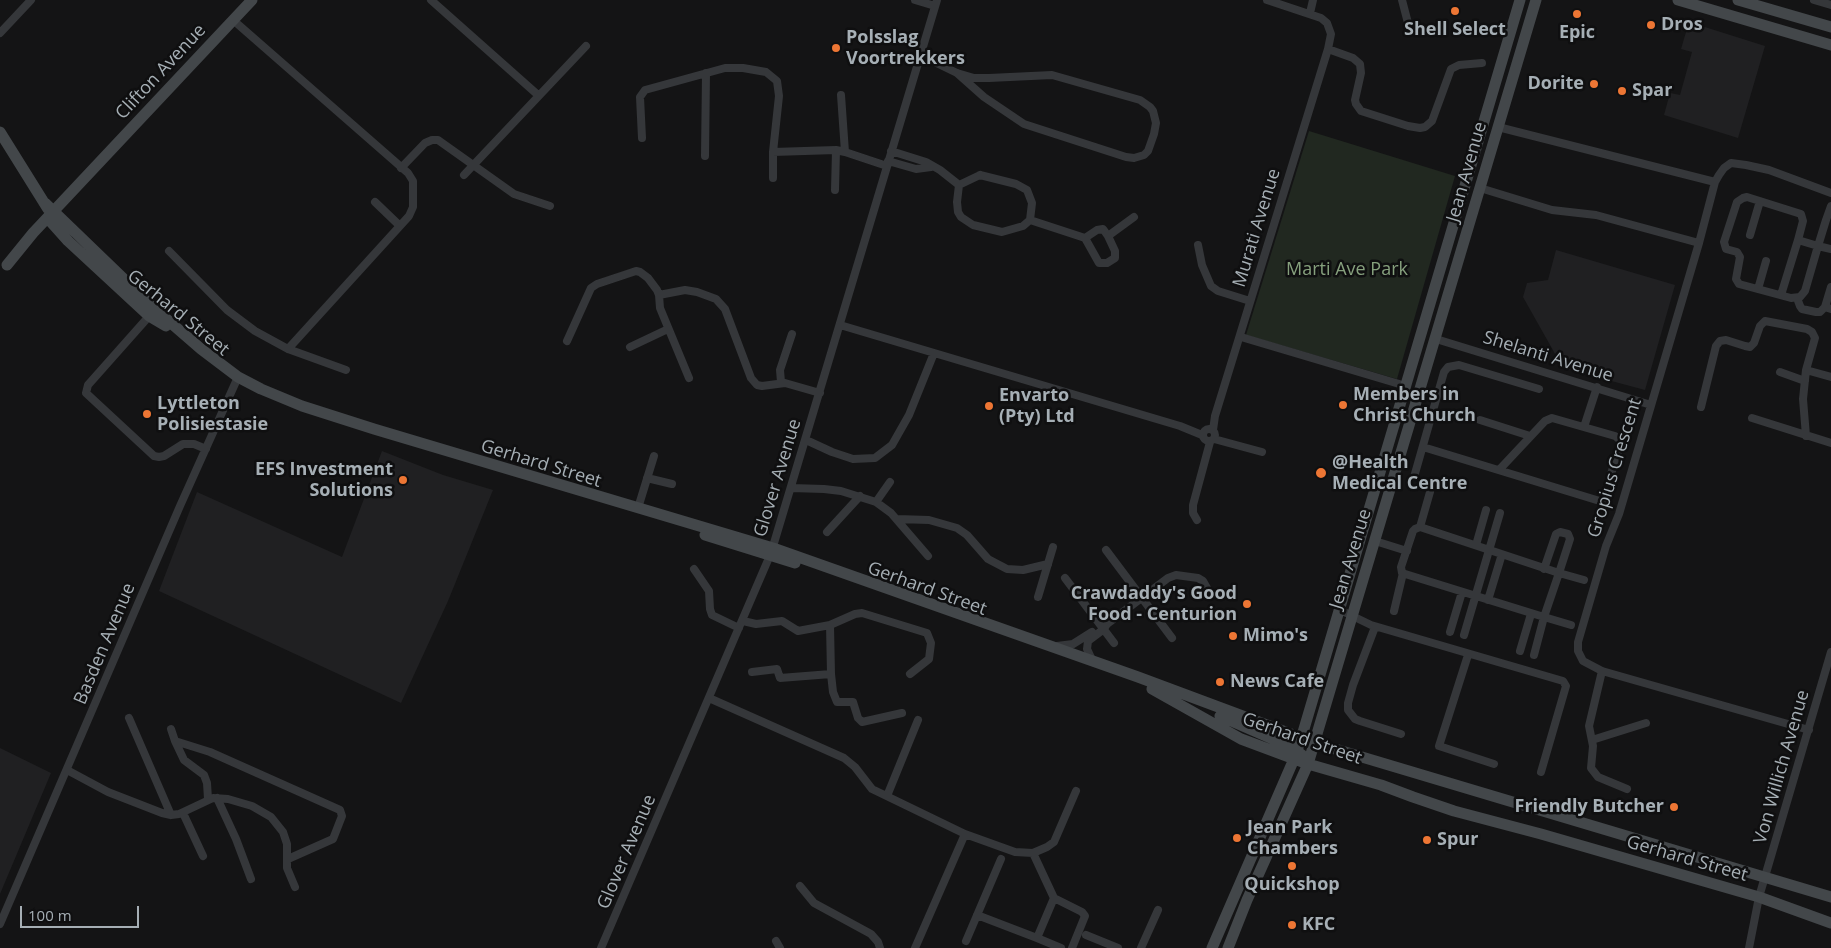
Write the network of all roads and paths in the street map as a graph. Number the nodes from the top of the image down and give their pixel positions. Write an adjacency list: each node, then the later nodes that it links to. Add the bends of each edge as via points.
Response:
1 (31, 0): 19 (street)
2 (252, 0): 16 (street, Clifton Avenue)
3 (431, 0): 28 (street)
4 (915, 0): 13 (street)
5 (1267, 0): 15 (street)
6 (1313, 0): 15 (street)
7 (1402, 0): 17 (street)
8 (1520, 0): 30 (street, Jean Avenue)
9 (1536, 0): 27 (street, Jean Avenue)
10 (1678, 0): 20 (street)
11 (1738, 0): 18 (street)
12 (1814, 0): 14 (street)
13 (936, 3): 23 (street, Glover Avenue)
14 (1831, 4)
15 (1310, 13): 22 (street, via 1321,18 1329,28)
16 (233, 20): 42 (street); 54 (street, Clifton Avenue, via 109,156)
17 (1408, 23)
18 (1831, 27)
19 (0, 33)
20 (1831, 45)
21 (586, 46): 28 (street)
22 (1328, 49): 24 (street, via 1360,64 1355,100 1362,111 1420,128 1432,121 1451,68); 74 (street, Murati Avenue)
23 (920, 56): 26 (street); 35 (street, Glover Avenue)
24 (1482, 63)
25 (706, 72): 33 (street, via 642,92); 36 (street, via 743,68 766,72 777,81 779,96); 38 (street)
26 (958, 73): 26 (street, via 980,78 1052,74 1140,100 1150,106 1156,123 1148,151 1140,157 1126,157 1024,124 984,97)
27 (1512, 79): 30 (street, via 1502,81); 31 (street, Jean Avenue)
28 (538, 95): 40 (street)
29 (840, 95): 37 (street)
30 (1491, 100): 94 (street, Jean Avenue)
31 (1498, 127): 45 (street); 47 (street, Jean Avenue)
32 (0, 132): 54 (street, Gerhard Street)
33 (642, 138)
34 (836, 150): 36 (street); 37 (street); 48 (street)
35 (891, 151): 39 (street, Glover Avenue); 41 (street)
36 (773, 152): 44 (street)
37 (845, 152): 39 (street)
38 (705, 156)
39 (888, 164): 41 (street, via 916,169); 77 (street, Glover Avenue)
40 (474, 165): 42 (street, via 445,144 432,140); 43 (street); 52 (street, via 514,194)
41 (931, 166): 46 (street)
42 (401, 168): 57 (street, via 413,180 414,198 412,211)
43 (464, 175)
44 (773, 178)
45 (1715, 182): 49 (street, Gropius Crescent, via 1724,168 1736,163 1769,170); 62 (street, Gropius Crescent)
46 (959, 185): 56 (street, via 980,174 1022,186 1032,203); 56 (street, via 958,212 966,222 1002,232 1023,226)
47 (1480, 188): 62 (street, via 1552,210 1596,215); 81 (street, Jean Avenue)
48 (835, 190)
49 (1831, 193)
50 (1760, 201): 58 (street); 61 (street, via 1801,214 1803,221); 70 (street, via 1743,198 1737,202 1724,242 1726,249 1737,252 1740,257 1737,282)
51 (375, 202): 57 (street)
52 (550, 206)
53 (1831, 206): 64 (street)
54 (52, 213): 68 (street, Clifton Avenue, via 21,254); 76 (street, Gerhard Street, via 68,241)
55 (1134, 216): 59 (street)
56 (1030, 220): 60 (street)
57 (400, 226): 84 (street)
58 (1750, 235)
59 (1108, 236): 60 (street, via 1100,229); 60 (street, via 1116,256 1104,264 1096,259)
60 (1086, 238)
61 (1798, 240): 64 (street); 72 (street)
62 (1699, 243): 98 (street, Gropius Crescent)
63 (1198, 245): 74 (street, via 1211,286)
64 (1818, 246): 65 (street); 73 (street, via 1803,296)
65 (1831, 249)
66 (169, 252): 84 (street, via 227,310)
67 (1766, 261): 70 (street)
68 (3, 269)
69 (1831, 287): 75 (street)
70 (1758, 289): 72 (street)
71 (660, 295): 78 (street, via 660,308); 82 (street, via 640,272 597,284 588,291); 93 (street, via 685,290 716,299 725,309 751,378 762,386)
72 (1781, 295): 73 (street)
73 (1797, 298): 75 (street, via 1802,309 1820,312)
74 (1250, 301): 80 (street, Murati Avenue)
75 (1828, 308)
76 (153, 313): 91 (street, Gerhard Street, via 198,354); 109 (street, via 88,385 86,393 154,456 164,456 188,443)
77 (840, 325): 85 (street); 97 (street, Glover Avenue)
78 (668, 329): 83 (street); 90 (street)
79 (792, 334): 93 (street, via 780,370)
80 (1241, 337): 94 (street); 105 (street, Murati Avenue)
81 (1436, 339): 95 (street, Shelanti Avenue); 130 (street, Jean Avenue)
82 (568, 341)
83 (630, 347)
84 (288, 349): 86 (street)
85 (934, 353): 105 (street); 106 (street, via 909,415 892,445 876,458 853,459)
86 (346, 370)
87 (1806, 370): 89 (street); 92 (street); 99 (street, via 1815,340 1812,332 1765,321 1752,345 1726,340 1717,345)
88 (1780, 372): 92 (street)
89 (1831, 377)
90 (689, 378)
91 (237, 380): 109 (street, Basden Avenue); 123 (street, Gerhard Street, via 323,414); 136 (street, Gerhard Street, via 325,418)
92 (1805, 381): 104 (street, via 1803,409)
93 (781, 382): 97 (street)
94 (1406, 386): 152 (street, Jean Avenue)
95 (1597, 387): 98 (street, Shelanti Avenue); 102 (street)
96 (1540, 389): 108 (street, via 1459,365 1448,367)
97 (820, 393): 106 (street, Glover Avenue)
98 (1651, 405): 173 (street, Gropius Crescent, via 1578,642 1583,661)
99 (1700, 407)
100 (1752, 418): 104 (street)
101 (1480, 420): 103 (street)
102 (1584, 427): 103 (street, via 1551,418); 113 (street, via 1620,440)
103 (1530, 436): 112 (street)
104 (1806, 436): 107 (street)
105 (1209, 437): 110 (street); 127 (street, via 1193,505)
106 (806, 440): 118 (street, Glover Avenue)
107 (1831, 443)
108 (1423, 447): 112 (street); 114 (street)
109 (206, 449): 193 (street, Basden Avenue)
110 (1262, 452)
111 (654, 456): 115 (street)
112 (1499, 470): 122 (street)
113 (1611, 474)
114 (1414, 477)
115 (647, 478): 117 (street); 123 (street)
116 (890, 482): 121 (street)
117 (672, 484)
118 (791, 488): 120 (street, via 824,489); 136 (street, Glover Avenue)
119 (1430, 492): 128 (street)
120 (860, 496): 121 (street); 129 (street)
121 (876, 502): 126 (street)
122 (1603, 502)
123 (638, 508): 136 (street, Gerhard Street)
124 (1486, 510): 131 (street)
125 (1500, 513): 134 (street)
126 (897, 519): 138 (street); 139 (street, via 929,520 957,528 988,559 1007,569 1023,570)
127 (1197, 520)
128 (1420, 527): 131 (street); 135 (street, via 1413,531)
129 (827, 532)
130 (1375, 541): 135 (street); 155 (street, Jean Avenue)
131 (1476, 545): 134 (street)
132 (1054, 547): 139 (street)
133 (1106, 550): 150 (street)
134 (1489, 550): 137 (street); 148 (street)
135 (1407, 551): 142 (street, via 1401,569)
136 (772, 552): 157 (street, Glover Avenue); 167 (street, Gerhard Street); 190 (street, Gerhard Street, via 1134,681 1241,740)
137 (1502, 554): 141 (street); 151 (street)
138 (928, 556)
139 (1048, 564): 149 (street)
140 (694, 569): 157 (street, via 709,591 712,615)
141 (1544, 569): 143 (street); 143 (street, via 1556,534 1568,534 1570,539)
142 (1403, 573): 147 (street); 153 (street)
143 (1559, 573): 145 (street); 156 (street)
144 (1064, 578): 160 (street)
145 (1584, 580)
146 (1207, 588): 150 (street, via 1201,579 1176,575)
147 (1462, 592): 148 (street); 162 (street)
148 (1475, 596): 151 (street); 163 (street)
149 (1038, 597)
150 (1142, 598): 160 (street); 164 (street)
151 (1488, 600): 154 (street)
152 (1338, 609): 155 (street); 186 (street, Jean Avenue)
153 (1394, 611)
154 (1531, 614): 156 (street); 168 (street)
155 (1352, 615): 161 (street); 189 (street, Jean Avenue)
156 (1544, 617): 159 (street); 171 (street)
157 (741, 624): 158 (street, via 782,621 798,631); 177 (street, Glover Avenue)
158 (830, 625): 175 (street); 176 (street, via 862,613 927,633 932,642 929,659)
159 (1571, 625)
160 (1104, 626): 165 (street); 166 (street)
161 (1375, 627): 170 (street); 185 (street, via 1353,684 1348,710 1355,719)
162 (1450, 632)
163 (1464, 635)
164 (1172, 638)
165 (1086, 640): 167 (street, via 1067,646); 172 (street)
166 (1114, 643)
167 (1050, 646): 172 (street, Gerhard Street)
168 (1520, 651)
169 (1831, 652): 184 (street, Von Willich Avenue)
170 (1468, 655): 192 (street, via 1439,746); 194 (street, via 1566,684)
171 (1534, 656)
172 (1093, 662): 178 (street, Gerhard Street)
173 (1602, 671): 184 (street, Gropius Crescent); 187 (street, via 1589,726)
174 (752, 672): 175 (street, via 777,669 780,678)
175 (831, 674): 179 (street, via 835,699 841,703 853,702 862,722)
176 (910, 674)
177 (709, 698): 197 (street, via 844,758 872,789); 222 (street, Glover Avenue)
178 (1193, 699): 186 (street, Gerhard Street); 190 (street)
179 (902, 713)
180 (129, 718): 201 (street)
181 (918, 720): 197 (street)
182 (1646, 723): 187 (street)
183 (171, 729): 188 (street)
184 (1809, 730): 207 (street, Von Willich Avenue)
185 (1400, 734)
186 (1301, 739): 189 (street, Gerhard Street); 190 (street, Jean Avenue)
187 (1592, 740): 195 (street, via 1591,768 1598,777)
188 (176, 741): 199 (street, via 184,760 204,775); 205 (street, via 210,752 340,810 342,816 332,839)
189 (1314, 743): 191 (street, Jean Avenue); 207 (street, Gerhard Street)
190 (1295, 755): 191 (street, Gerhard Street); 229 (street, Jean Avenue)
191 (1308, 764): 213 (street, Gerhard Street, via 1454,811); 215 (street, Jean Avenue)
192 (1494, 764)
193 (67, 770): 201 (street, via 108,792); 218 (street, Basden Avenue)
194 (1541, 772)
195 (1628, 789)
196 (1076, 792): 203 (street, via 1054,842)
197 (887, 796): 202 (street)
198 (217, 798): 199 (street); 205 (street, via 242,802 270,817 283,832); 208 (street)
199 (208, 800): 200 (street)
200 (183, 812): 201 (street); 204 (street)
201 (171, 815)
202 (965, 834): 203 (street, via 1003,849); 224 (street)
203 (1033, 853): 212 (street)
204 (203, 856)
205 (288, 859): 210 (street)
206 (1001, 859): 216 (street)
207 (1766, 878): 211 (street, Gerhard Street); 213 (street, Von Willich Avenue)
208 (251, 879)
209 (800, 886): 223 (street, via 814,904 871,934)
210 (295, 887)
211 (1831, 897)
212 (1054, 898): 220 (street); 226 (street, via 1085,916)
213 (1759, 898): 217 (street, Gerhard Street); 232 (street, Von Willich Avenue)
214 (1158, 910): 228 (street)
215 (1242, 913): 230 (street, via 1232,919); 231 (street, Jean Avenue)
216 (976, 914): 220 (street); 221 (street)
217 (1831, 923)
218 (0, 924)
219 (1086, 935): 227 (street)
220 (1038, 938): 225 (street)
221 (966, 941)
222 (601, 948)
223 (880, 948)
224 (916, 948)
225 (1062, 948)
226 (1072, 948)
227 (1118, 948)
228 (1141, 948)
229 (1212, 948)
230 (1220, 948)
231 (1228, 948)
232 (1749, 948)

